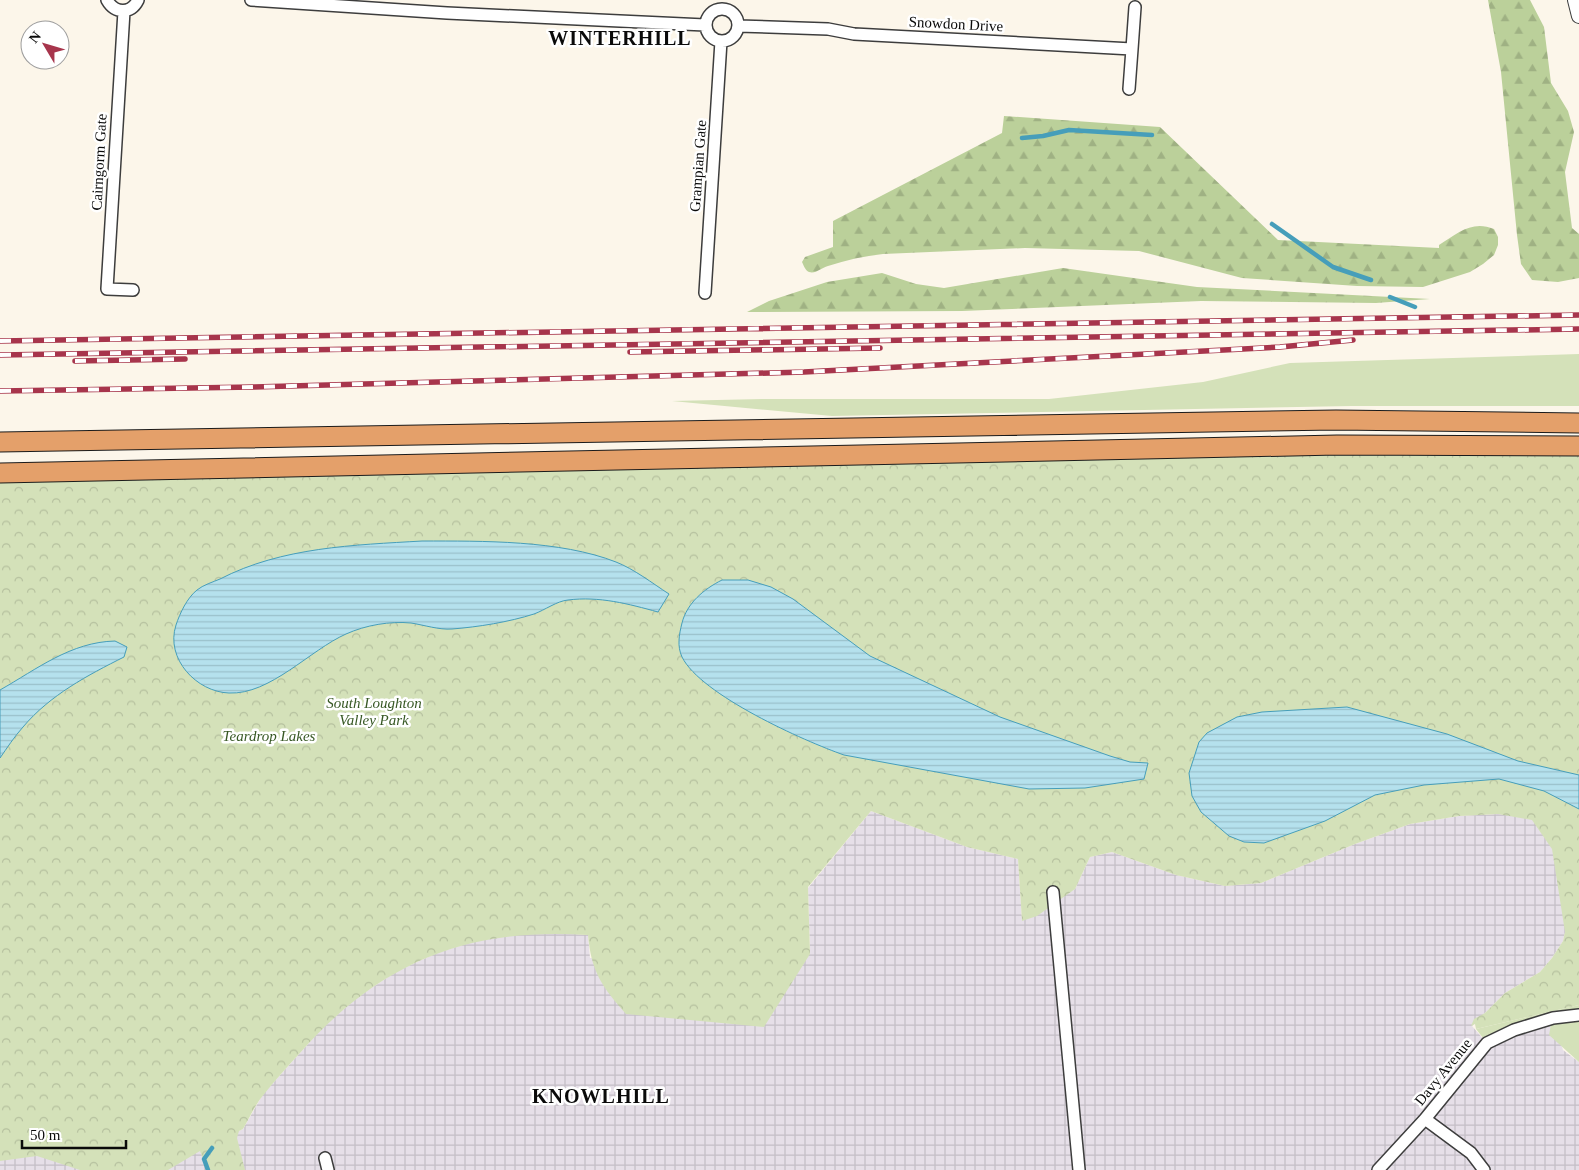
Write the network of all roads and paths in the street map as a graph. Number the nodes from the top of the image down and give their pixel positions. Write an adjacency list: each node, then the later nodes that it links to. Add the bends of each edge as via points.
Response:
1 (107, 0): 7 (street, via 114,8)
2 (138, 0): 7 (street, via 132,8)
3 (251, 0): 9 (street)
4 (1575, 0): 8 (street)
5 (720, 4): 9 (street, via 707,17); 10 (street, via 734,14)
6 (1135, 8): 12 (street)
7 (124, 11): 14 (street, Cairngorm Gate, via 107,289)
8 (1579, 16)
9 (705, 25): 11 (street, via 708,34)
10 (738, 26): 11 (street, via 731,38); 12 (street, Snowdon Drive)
11 (721, 42): 15 (street, Grampian Gate)
12 (1132, 49): 13 (street)
13 (1129, 89)
14 (133, 290)
15 (706, 293)
16 (1579, 423): 17 (highway, via 1336,420)
17 (0, 442)
18 (1579, 446): 19 (highway, via 1308,446)
19 (0, 473)
20 (1053, 892): 25 (street)
21 (1579, 1014): 22 (street, Davy Avenue, via 1545,1020 1486,1043)
22 (1425, 1119): 26 (street, Davy Avenue); 27 (street, via 1471,1153)
23 (325, 1158): 24 (street)
24 (328, 1170)
25 (1079, 1170)
26 (1378, 1170)
27 (1484, 1170)

